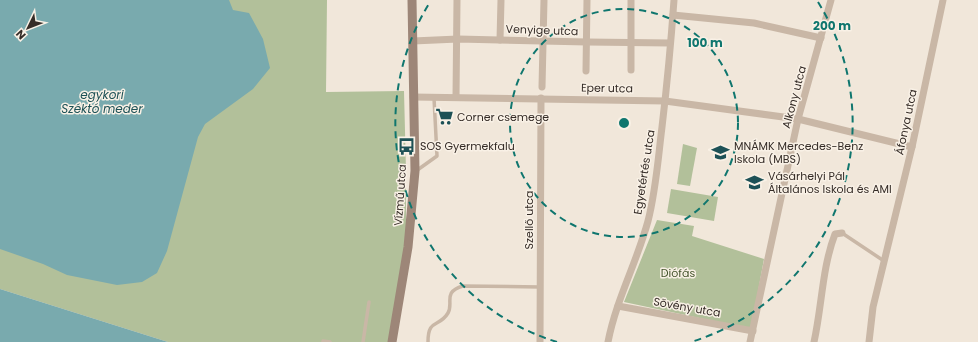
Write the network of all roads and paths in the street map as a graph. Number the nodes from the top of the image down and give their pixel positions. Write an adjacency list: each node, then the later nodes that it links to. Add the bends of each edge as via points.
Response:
1 (412, 0): 14 (main road, Vízmű utca)
2 (457, 0): 12 (street)
3 (501, 0): 13 (street)
4 (544, 0): 15 (street)
5 (587, 0): 16 (street)
6 (631, 0): 17 (street)
7 (674, 0): 10 (street, Egyetértés utca)
8 (831, 0): 11 (street, Alkony utca)
9 (943, 0): 28 (street, Áfonya utca)
10 (673, 15): 11 (street, via 754,23); 18 (street, Egyetértés utca)
11 (821, 38): 27 (street, Alkony utca)
12 (458, 39): 13 (street, Venyige utca); 14 (street, Venyige utca); 24 (street)
13 (500, 40): 15 (street, Venyige utca)
14 (413, 41): 22 (main road, Vízmű utca)
15 (544, 42): 16 (street, Venyige utca); 21 (street)
16 (587, 42): 17 (street, Venyige utca); 20 (street)
17 (630, 43): 18 (street, Venyige utca); 19 (street)
18 (670, 43): 26 (street, Egyetértés utca)
19 (631, 70)
20 (586, 71)
21 (542, 87)
22 (413, 97): 23 (street, Eper utca); 29 (main road, Vízmű utca)
23 (434, 97): 24 (street, Eper utca); 29 (lane, via 437,156)
24 (456, 97): 25 (street, Eper utca)
25 (541, 98): 26 (street, Eper utca); 32 (street, Szellő utca)
26 (665, 101): 27 (street, Eper utca, via 728,113); 34 (street, Egyetértés utca, via 648,220)
27 (798, 119): 28 (street, Eper utca); 35 (street, Alkony utca)
28 (912, 147): 31 (street, Áfonya utca)
29 (415, 171): 39 (main road, Vízmű utca, via 408,246)
30 (842, 233): 31 (lane); 44 (street, via 835,234 832,241 823,279)
31 (884, 261): 45 (street, Áfonya utca, via 873,307)
32 (540, 287): 40 (lane, via 458,288 450,297 448,314 430,327); 41 (street, Szellő utca)
33 (369, 302): 38 (lane)
34 (618, 306): 35 (street, Sövény utca); 42 (street, Egyetértés utca)
35 (752, 330): 43 (street, Alkony utca)
36 (323, 341): 37 (lane)
37 (330, 342)
38 (363, 342)
39 (392, 342)
40 (428, 342)
41 (540, 342)
42 (608, 342)
43 (750, 342)
44 (814, 342)
45 (870, 342)

